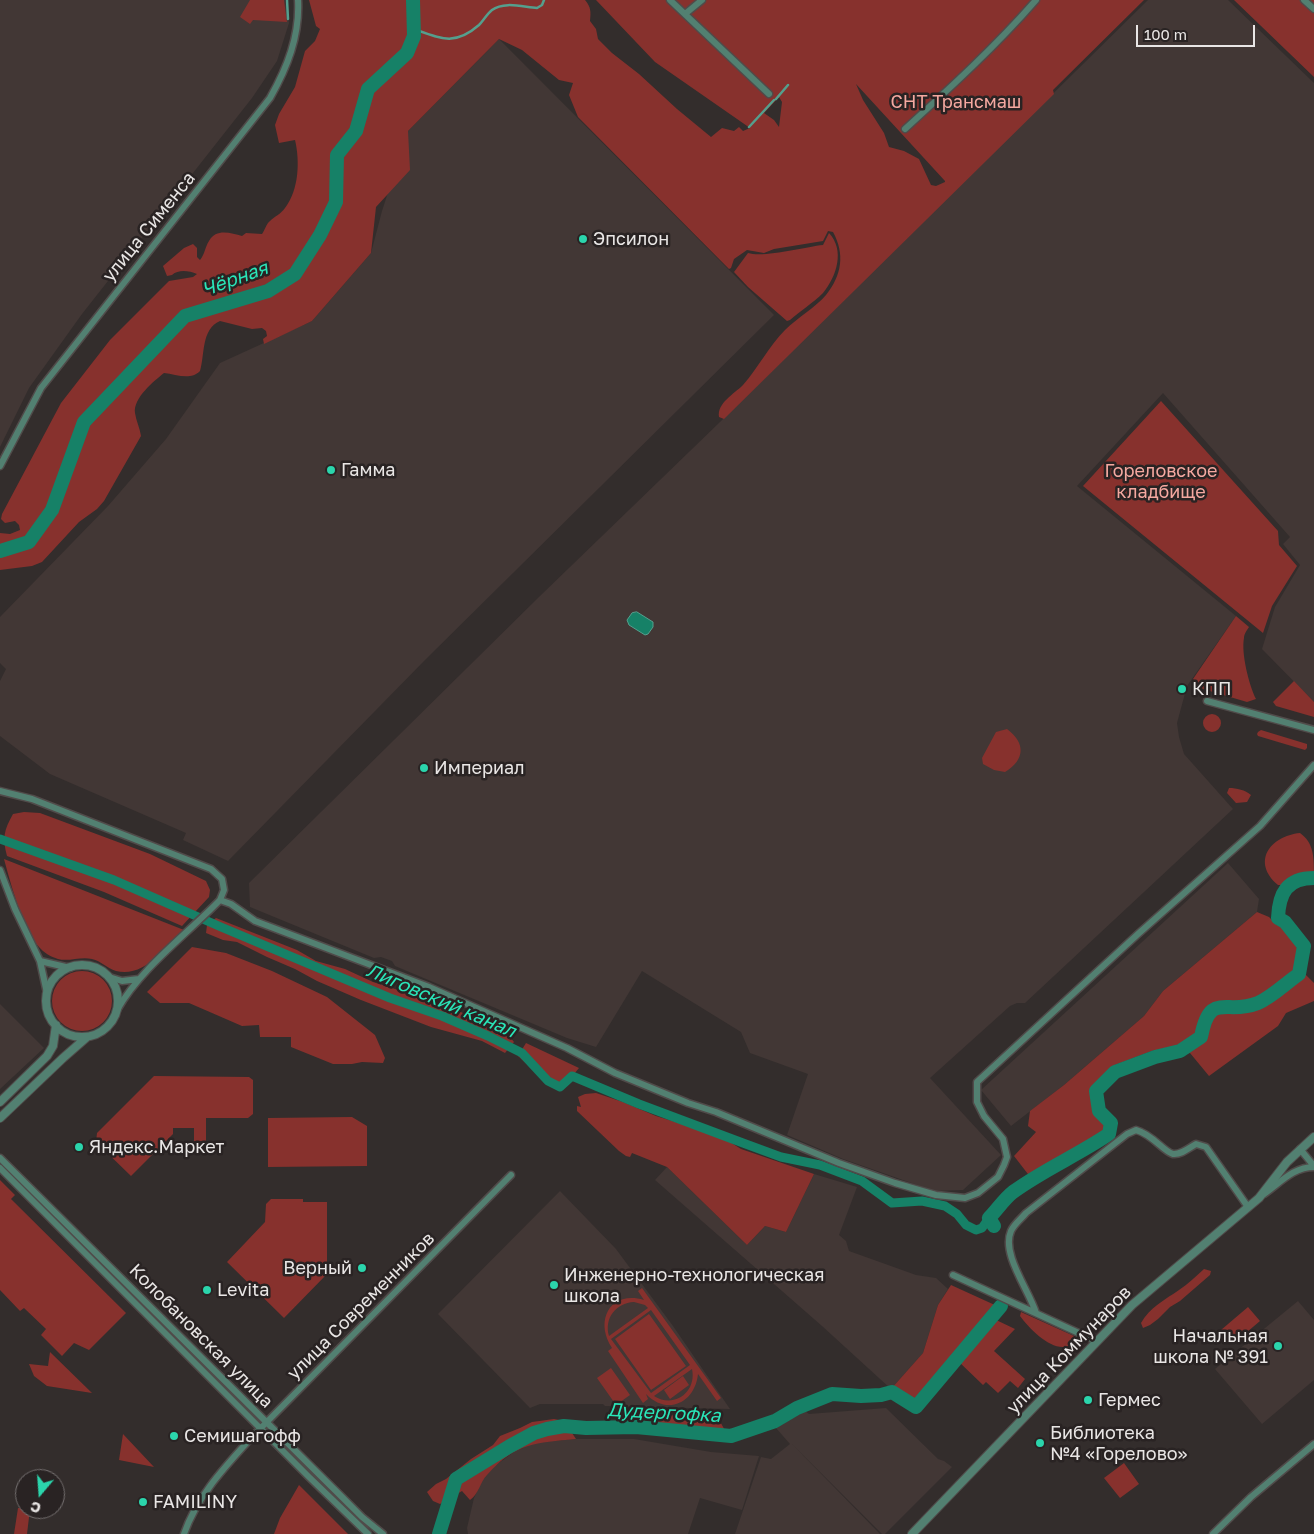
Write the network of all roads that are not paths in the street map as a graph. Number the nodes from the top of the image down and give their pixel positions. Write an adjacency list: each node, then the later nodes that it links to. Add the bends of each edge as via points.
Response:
1 (298, 0): 10 (street, улица Сименса, via 294,43 270,98 41,388)
2 (670, 0): 7 (street)
3 (702, 0): 7 (street)
4 (1036, 0): 9 (street)
5 (1304, 0): 6 (street)
6 (1314, 9)
7 (685, 14): 8 (street)
8 (769, 94)
9 (905, 129)
10 (0, 466)
11 (1207, 701): 12 (street)
12 (1314, 730)
13 (1314, 765): 16 (street, via 1260,826 977,1082 977,1102 1003,1139 1007,1157 998,1177 978,1193 965,1198 936,1195 895,1184 688,1103 429,988 255,921)
14 (0, 791): 16 (street, via 32,799 211,869 220,875 224,885)
15 (0, 870): 17 (street)
16 (220, 900): 20 (street)
17 (40, 961): 18 (street); 21 (street)
18 (70, 968): 19 (street, via 91,966); 21 (street, via 53,980)
19 (109, 977): 20 (street, via 122,981); 22 (street, via 116,989)
20 (139, 979): 22 (street)
21 (47, 992): 23 (street, via 47,1006)
22 (117, 1010): 24 (street, via 106,1028)
23 (56, 1025): 24 (street, via 67,1034); 25 (street, via 53,1046 47,1056)
24 (87, 1037): 26 (street)
25 (0, 1102)
26 (0, 1118)
27 (1314, 1137): 28 (street, улица Коммунаров)
28 (1300, 1149): 30 (street); 33 (street, улица Коммунаров)
29 (0, 1158): 38 (street, Колобановская улица)
30 (1314, 1166): 33 (street, улица Коммунаров, via 1295,1170)
31 (0, 1168): 39 (street, Колобановская улица)
32 (511, 1175): 38 (street, улица Современников)
33 (1259, 1198): 34 (street, улица Коммунаров)
34 (1248, 1207): 36 (street, via 1206,1147 1196,1144 1173,1154 1144,1132 1136,1130 1127,1134 1026,1213 1010,1232 1010,1255); 37 (street, улица Коммунаров, via 1132,1305)
35 (953, 1275): 36 (street)
36 (1036, 1313): 37 (street)
37 (1096, 1341): 44 (street, улица Коммунаров)
38 (267, 1422): 39 (street, улица Современников); 43 (street, Колобановская улица)
39 (261, 1428): 41 (street, улица Современников, via 210,1486 193,1512); 42 (street, Колобановская улица)
40 (1314, 1444): 45 (street)
41 (184, 1534)
42 (368, 1534)
43 (383, 1534)
44 (912, 1534)
45 (1213, 1534)

